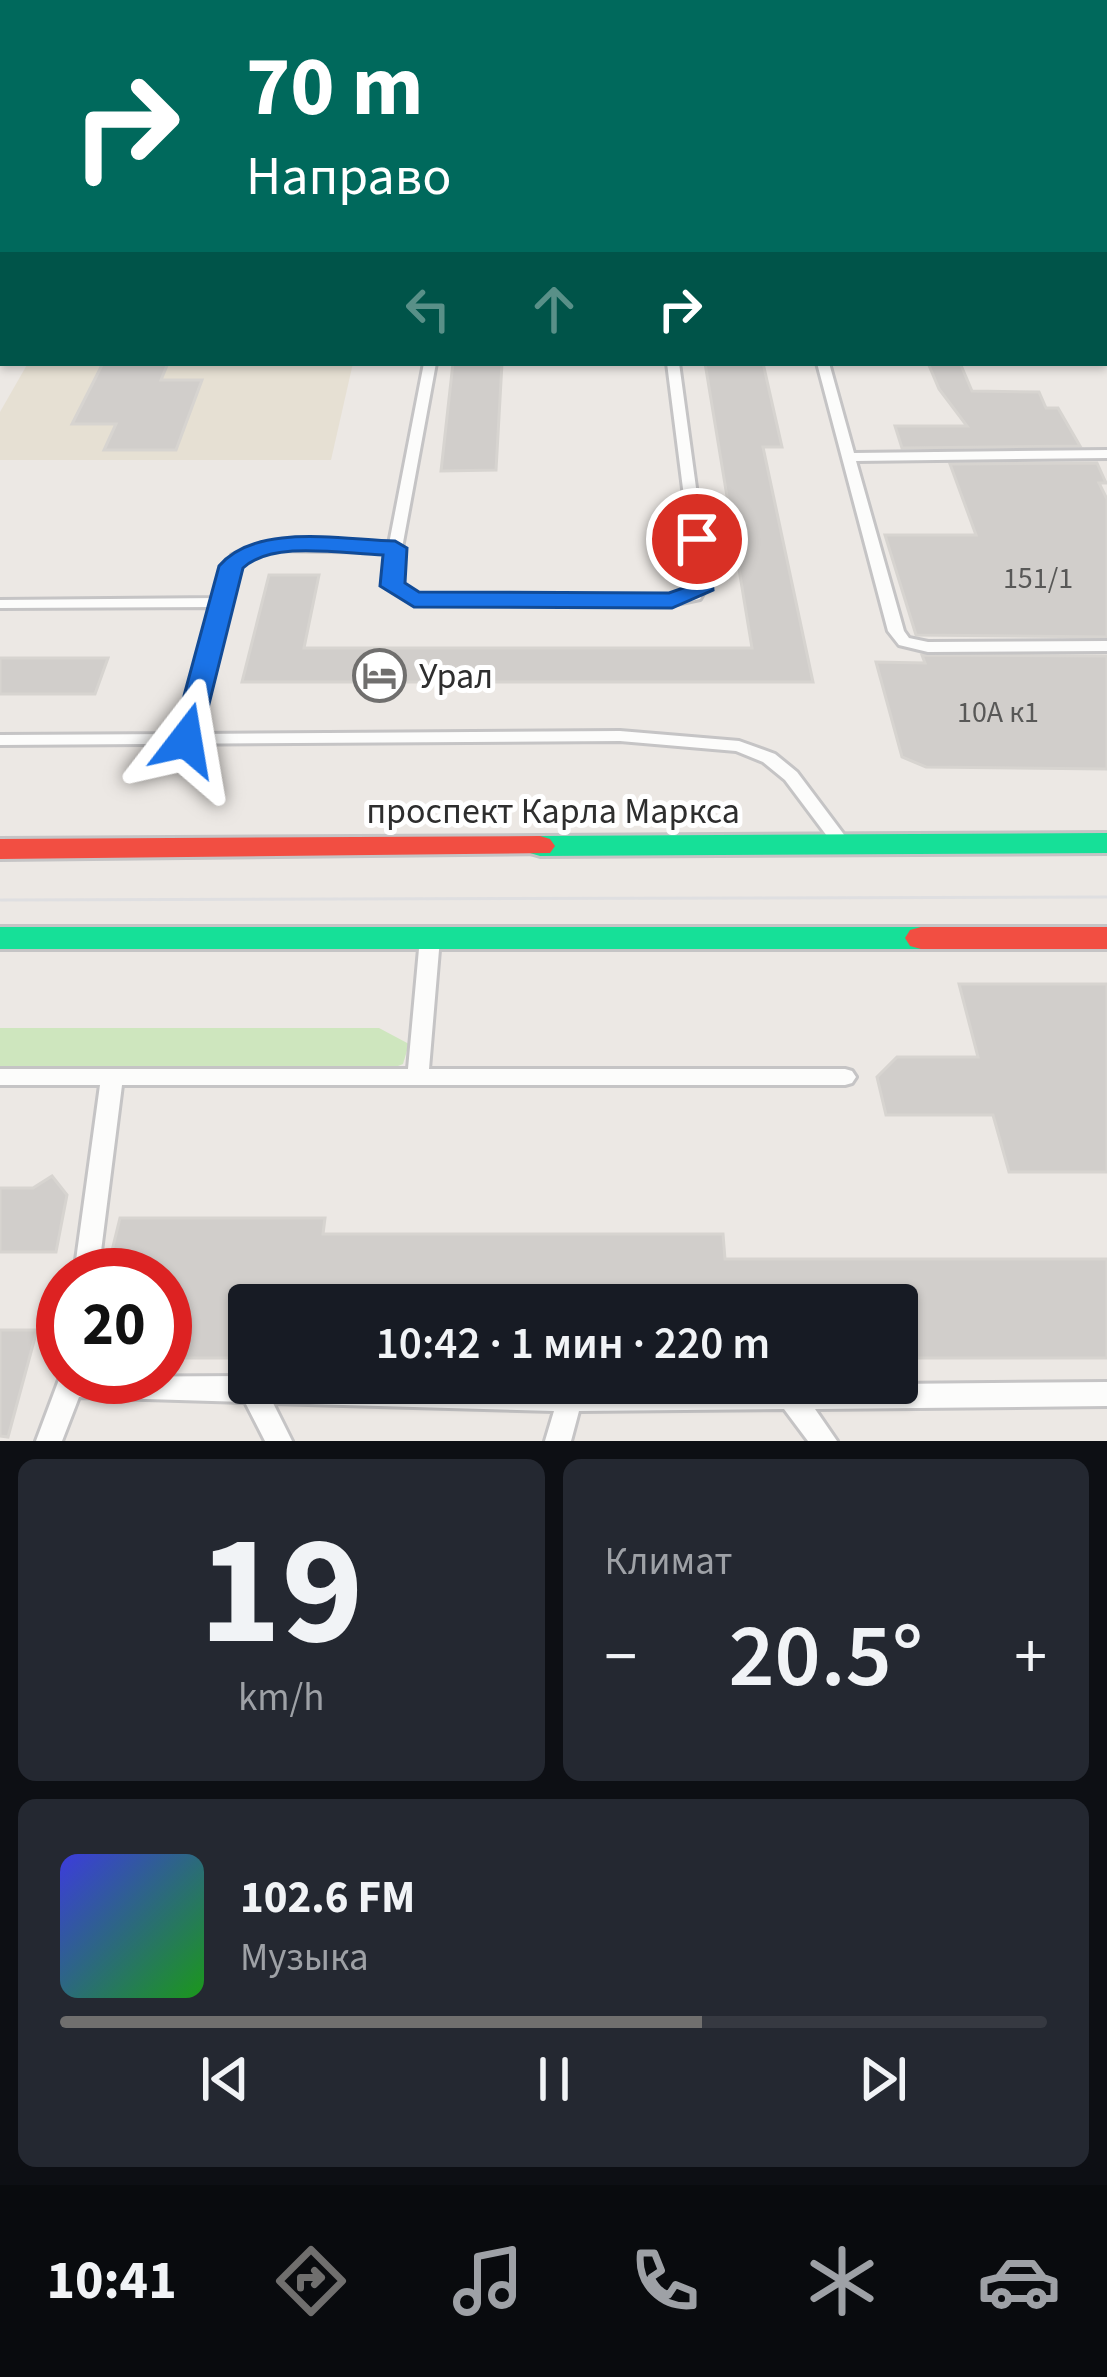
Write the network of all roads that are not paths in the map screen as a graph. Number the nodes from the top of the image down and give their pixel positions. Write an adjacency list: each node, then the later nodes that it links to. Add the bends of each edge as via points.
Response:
1 (429, 366): 6 (lane)
2 (674, 366): 6 (lane, via 703,583 694,596 414,599 392,586)
3 (825, 366): 5 (lane)
4 (1107, 454): 5 (lane)
5 (848, 457): 9 (lane, via 904,642)
6 (395, 548): 7 (lane, via 260,548 237,558)
7 (221, 602): 8 (lane); 11 (lane)
8 (0, 604)
9 (1107, 646)
10 (0, 740): 11 (lane)
11 (186, 740): 13 (lane, via 620,736 739,746 791,776)
12 (1107, 843): 13 (main road, проспект Карла Маркса)
13 (843, 844): 14 (main road, проспект Карла Маркса)
14 (0, 849)
15 (0, 938): 16 (main road)
16 (430, 938): 17 (main road); 21 (lane)
17 (1107, 938)
18 (0, 1077): 19 (lane)
19 (112, 1077): 21 (lane); 22 (lane)
20 (845, 1077): 21 (lane)
21 (418, 1079)
22 (90, 1248)
23 (192, 1385): 24 (lane)
24 (228, 1386)
25 (1107, 1394): 26 (lane)
26 (918, 1395)
27 (63, 1404): 31 (lane)
28 (260, 1404): 32 (lane)
29 (569, 1404): 33 (lane)
30 (796, 1404): 34 (lane)
31 (49, 1441)
32 (279, 1441)
33 (558, 1441)
34 (824, 1441)

